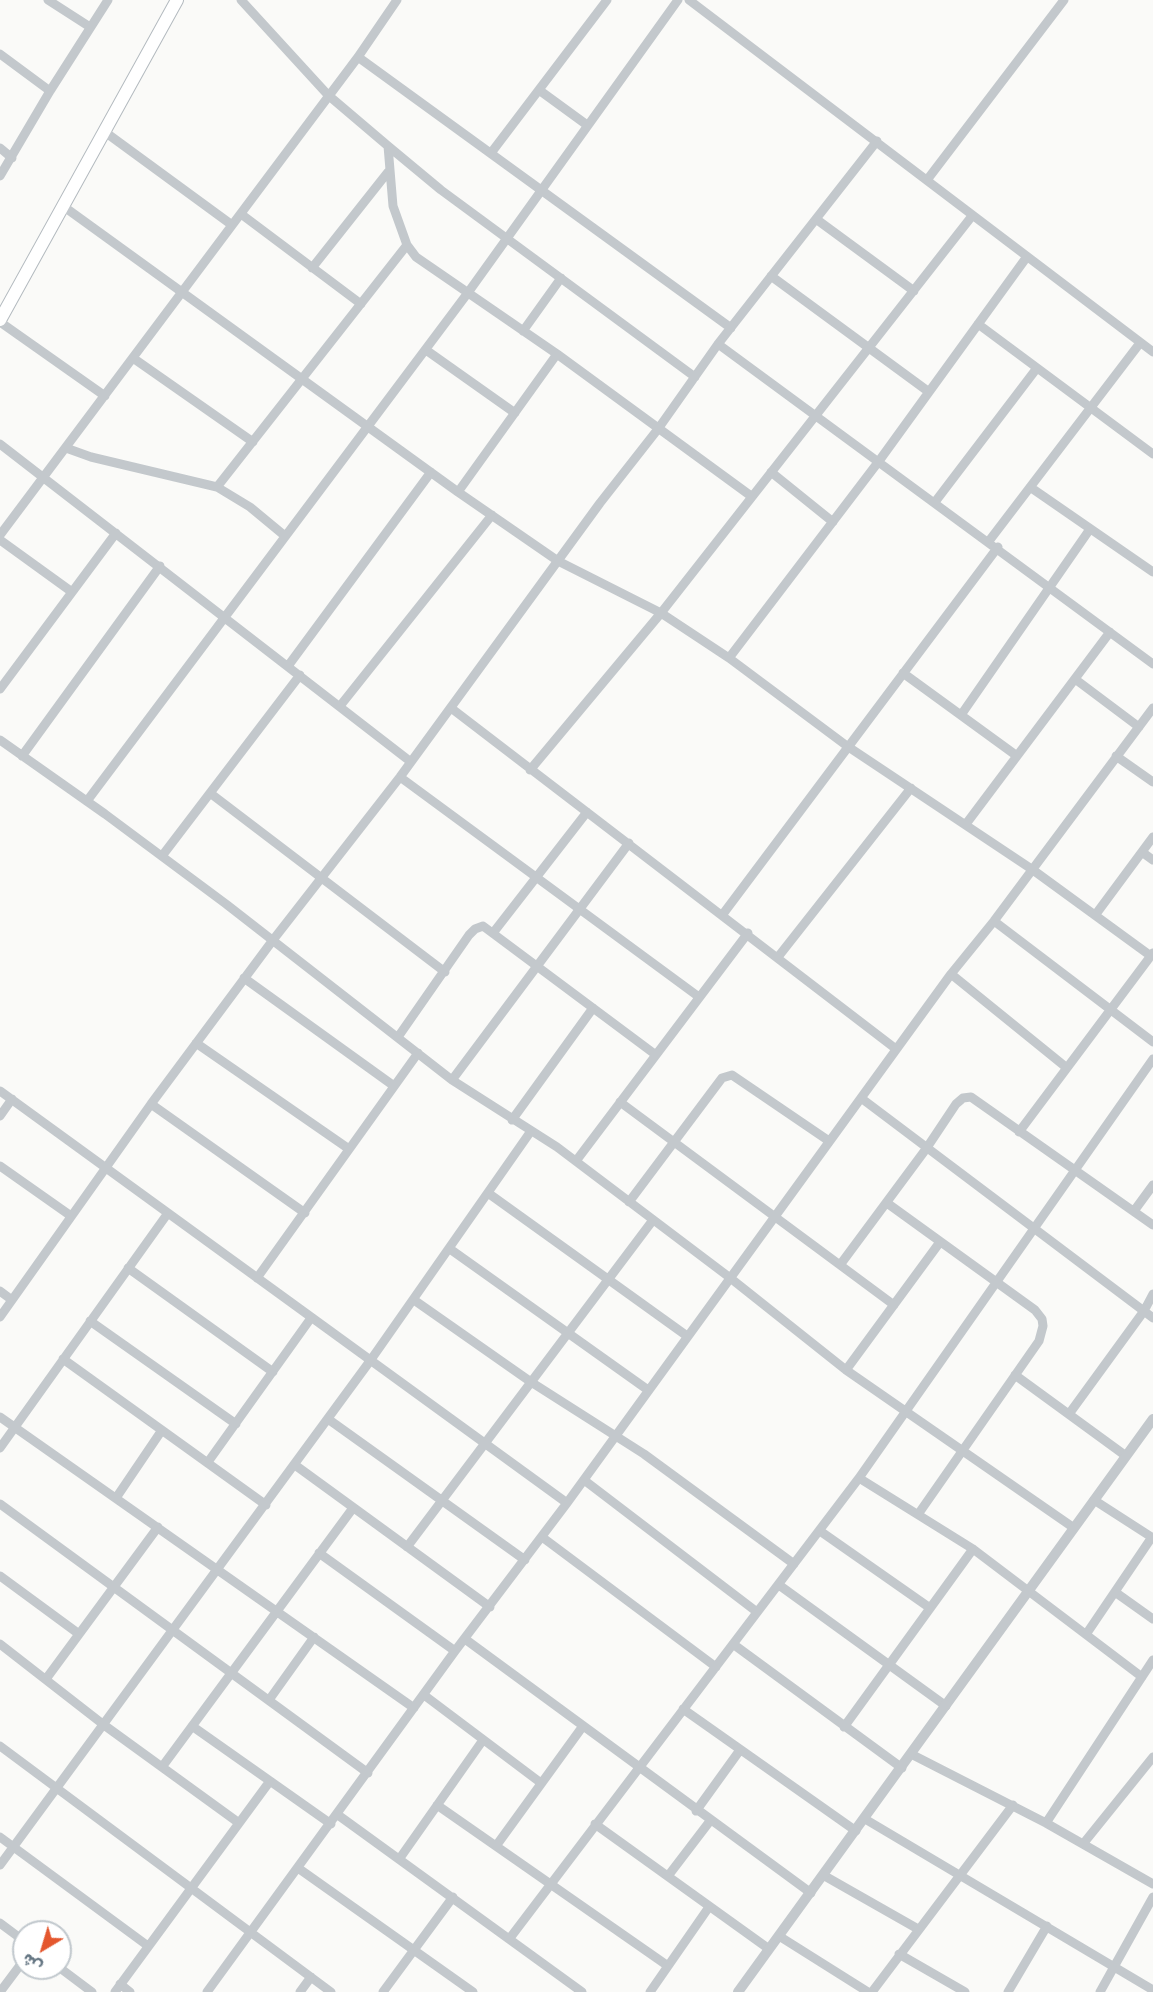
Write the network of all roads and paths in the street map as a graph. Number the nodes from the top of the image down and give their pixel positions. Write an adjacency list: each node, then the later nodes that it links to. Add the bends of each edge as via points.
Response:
1 (48, 0): 10 (street)
2 (108, 0): 10 (street)
3 (177, 0): 18 (main road)
4 (240, 0): 16 (street)
5 (397, 0): 12 (street)
6 (607, 0): 14 (street)
7 (678, 0): 17 (street)
8 (689, 0): 19 (street)
9 (1064, 0): 26 (street)
10 (90, 27): 15 (street)
11 (3, 57): 13 (street); 15 (street)
12 (358, 57): 16 (street); 22 (street)
13 (0, 68)
14 (539, 90): 17 (street); 22 (street)
15 (50, 91): 23 (street)
16 (328, 95): 20 (street); 29 (street)
17 (587, 125): 27 (street)
18 (105, 132): 28 (main road); 32 (street)
19 (877, 141): 26 (street); 31 (street)
20 (388, 146): 24 (street); 33 (street)
21 (0, 148): 23 (street)
22 (491, 153): 27 (street)
23 (12, 158): 25 (street)
24 (388, 172): 34 (street, via 393,206); 36 (street)
25 (0, 176)
26 (927, 180): 30 (street)
27 (540, 189): 33 (street); 45 (street)
28 (63, 206): 40 (street); 43 (main road)
29 (241, 214): 32 (street); 36 (street)
30 (972, 216): 35 (street); 39 (street)
31 (816, 219): 37 (street); 39 (street)
32 (232, 225): 40 (street)
33 (506, 237): 38 (street); 41 (street)
34 (407, 245): 41 (street, via 430,268); 42 (street)
35 (1026, 258): 44 (street); 47 (street)
36 (312, 268): 42 (street)
37 (771, 276): 45 (street); 49 (street)
38 (561, 278): 46 (street); 55 (street)
39 (914, 291): 49 (street)
40 (182, 292): 53 (street); 56 (street)
41 (467, 294): 46 (street); 50 (street)
42 (361, 304): 56 (street)
43 (0, 321): 58 (street)
44 (978, 324): 54 (street); 57 (street)
45 (731, 328): 48 (street)
46 (523, 331): 52 (street)
47 (1140, 343): 51 (street); 59 (street)
48 (718, 344): 55 (street); 61 (street)
49 (869, 348): 57 (street); 61 (street)
50 (426, 350): 60 (street); 62 (street)
51 (1153, 352)
52 (557, 354): 60 (street); 63 (street)
53 (133, 358): 58 (street); 64 (street)
54 (1037, 368): 59 (street); 76 (street)
55 (695, 377): 63 (street)
56 (303, 380): 62 (street); 64 (street)
57 (929, 392): 68 (street)
58 (105, 396): 66 (street)
59 (1090, 408): 67 (street); 73 (street)
60 (515, 413): 74 (street)
61 (816, 416): 68 (street); 70 (street)
62 (368, 427): 69 (street); 82 (street)
63 (658, 429): 75 (street); 86 (street)
64 (253, 442): 72 (street)
65 (0, 444): 71 (street)
66 (66, 448): 71 (street); 72 (street)
67 (1153, 454)
68 (879, 461): 76 (street); 78 (street)
69 (431, 472): 74 (street); 96 (street)
70 (771, 472): 75 (street); 78 (street)
71 (44, 477): 80 (street); 81 (street)
72 (217, 487): 82 (street, via 250,507)
73 (1030, 487): 79 (street); 84 (street)
74 (458, 492): 77 (street)
75 (751, 496): 91 (street)
76 (935, 502): 84 (street)
77 (492, 515): 86 (street); 102 (street)
78 (833, 522): 94 (street)
79 (1090, 529): 88 (street); 89 (street)
80 (116, 533): 87 (street); 90 (street)
81 (0, 535)
82 (285, 536): 92 (street)
83 (0, 540): 90 (street)
84 (989, 541): 85 (street)
85 (998, 547): 89 (street); 97 (street)
86 (558, 561): 91 (street); 103 (street)
87 (160, 566): 92 (street); 109 (street)
88 (1152, 569)
89 (1049, 586): 93 (street); 105 (street)
90 (72, 592): 99 (street)
91 (661, 614): 94 (street); 113 (street)
92 (225, 617): 96 (street); 118 (street)
93 (1110, 632): 95 (street); 100 (street)
94 (729, 658): 108 (street)
95 (1153, 664)
96 (288, 666): 98 (street)
97 (903, 673): 105 (street); 108 (street)
98 (300, 675): 102 (street); 117 (street)
99 (4, 677): 101 (street)
100 (1075, 679): 106 (street); 110 (street)
101 (0, 689)
102 (340, 706): 112 (street)
103 (451, 708): 112 (street); 113 (street)
104 (1153, 708): 106 (street)
105 (960, 715): 110 (street)
106 (1139, 727): 111 (street)
107 (0, 740): 109 (street)
108 (847, 746): 116 (street); 130 (street)
109 (22, 756): 118 (street)
110 (1017, 756): 120 (street)
111 (1116, 756): 115 (street); 126 (street)
112 (411, 762): 114 (street)
113 (530, 770): 119 (street)
114 (400, 777): 127 (street); 128 (street)
115 (1153, 782)
116 (911, 788): 120 (street); 137 (street)
117 (210, 793): 124 (street); 127 (street)
118 (87, 801): 124 (street)
119 (587, 812): 122 (street); 128 (street)
120 (966, 824): 126 (street)
121 (1153, 837): 123 (street)
122 (629, 843): 129 (street); 130 (street)
123 (1142, 852): 125 (street); 131 (street)
124 (162, 856): 135 (street)
125 (1153, 860)
126 (1033, 870): 131 (street); 132 (street)
127 (322, 877): 135 (street); 139 (street)
128 (537, 877): 129 (street); 133 (street)
129 (581, 908): 138 (street); 142 (street)
130 (723, 914): 134 (street)
131 (1096, 914): 136 (street)
132 (994, 921): 140 (street); 144 (street)
133 (493, 933): 138 (street); 139 (street, via 483,926 475,929)
134 (748, 933): 137 (street); 142 (street)
135 (273, 940): 141 (street); 145 (street)
136 (1152, 954): 144 (street)
137 (778, 957): 148 (street)
138 (538, 967): 143 (street); 153 (street)
139 (445, 972): 145 (street)
140 (951, 974): 148 (street); 152 (street)
141 (244, 978): 147 (street); 154 (street)
142 (699, 997): 150 (street)
143 (593, 1008): 150 (street); 161 (street)
144 (1110, 1010): 146 (street); 152 (street)
145 (398, 1037): 149 (street)
146 (1153, 1042)
147 (196, 1043): 159 (street); 166 (street)
148 (896, 1049): 156 (street)
149 (418, 1053): 153 (street); 154 (street)
150 (656, 1055): 158 (street)
151 (1153, 1059): 171 (street)
152 (1067, 1068): 163 (street)
153 (452, 1080): 161 (street)
154 (394, 1086): 166 (street)
155 (0, 1091): 157 (street)
156 (861, 1098): 164 (street); 167 (street)
157 (12, 1099): 160 (street); 170 (street)
158 (620, 1102): 165 (street); 168 (street)
159 (151, 1104): 170 (street); 178 (street)
160 (0, 1116)
161 (512, 1120): 162 (street)
162 (531, 1131): 168 (street); 173 (street)
163 (1019, 1132): 167 (street, via 971,1097 963,1098); 171 (street)
164 (830, 1141): 165 (street, via 732,1075 723,1078); 179 (street)
165 (675, 1142): 174 (street); 179 (street)
166 (349, 1149): 178 (street)
167 (926, 1149): 175 (street); 183 (street)
168 (576, 1161): 174 (street)
169 (0, 1166): 180 (street)
170 (106, 1168): 177 (street); 180 (street)
171 (1074, 1171): 176 (street); 183 (street)
172 (1153, 1185): 176 (street)
173 (488, 1193): 185 (street); 190 (street)
174 (629, 1202): 181 (street)
175 (887, 1203): 184 (street); 186 (street)
176 (1134, 1211): 182 (street)
177 (168, 1213): 187 (street); 189 (street)
178 (305, 1213): 189 (street)
179 (775, 1215): 186 (street); 188 (street)
180 (71, 1216): 194 (street)
181 (653, 1220): 188 (street); 190 (street)
182 (1153, 1226)
183 (1034, 1228): 191 (street); 197 (street)
184 (940, 1242): 191 (street); 196 (street)
185 (450, 1249): 195 (street); 202 (street)
186 (840, 1265): 196 (street)
187 (128, 1268): 201 (street); 207 (street)
188 (729, 1277): 203 (street); 206 (street)
189 (256, 1278): 199 (street)
190 (609, 1279): 202 (street); 203 (street)
191 (996, 1282): 208 (street, via 1042,1318 1039,1341); 211 (street)
192 (0, 1292): 194 (street)
193 (1153, 1294): 197 (street)
194 (12, 1300): 198 (street)
195 (414, 1300): 205 (street); 209 (street)
196 (894, 1305): 206 (street)
197 (1144, 1311): 200 (street); 212 (street)
198 (0, 1317)
199 (311, 1318): 205 (street); 207 (street)
200 (1153, 1318)
201 (90, 1321): 204 (street); 216 (street)
202 (568, 1333): 209 (street); 210 (street)
203 (687, 1336): 210 (street)
204 (63, 1359): 217 (street); 218 (street)
205 (370, 1361): 214 (street); 220 (street)
206 (846, 1370): 211 (street)
207 (273, 1372): 216 (street)
208 (1015, 1376): 212 (street); 222 (street)
209 (531, 1382): 219 (street); 220 (street)
210 (648, 1390): 219 (street)
211 (904, 1412): 222 (street); 226 (street)
212 (1069, 1414): 223 (street)
213 (0, 1417): 217 (street)
214 (328, 1419): 225 (street); 230 (street)
215 (1153, 1419): 223 (street)
216 (236, 1424): 224 (street)
217 (15, 1428): 221 (street); 228 (street)
218 (162, 1430): 224 (street); 228 (street)
219 (615, 1437): 227 (street); 245 (street)
220 (486, 1445): 230 (street); 231 (street)
221 (0, 1448)
222 (961, 1451): 235 (street); 237 (street)
223 (1126, 1456): 229 (street)
224 (208, 1462): 233 (street)
225 (295, 1465): 233 (street); 234 (street)
226 (860, 1478): 235 (street); 238 (street)
227 (584, 1480): 231 (street); 255 (street)
228 (116, 1498): 236 (street)
229 (1094, 1500): 237 (street); 240 (street)
230 (443, 1501): 241 (street); 244 (street)
231 (567, 1503): 239 (street)
232 (0, 1504): 249 (street)
233 (266, 1505): 246 (street)
234 (353, 1508): 241 (street); 243 (street)
235 (919, 1513): 242 (street)
236 (158, 1527): 246 (street); 249 (street)
237 (1074, 1528): 250 (street)
238 (820, 1531): 245 (street); 253 (street)
239 (542, 1537): 244 (street); 267 (street)
240 (1152, 1538): 251 (street)
241 (407, 1547): 252 (street)
242 (973, 1549): 250 (street); 253 (street)
243 (319, 1553): 254 (street); 264 (street)
244 (525, 1560): 252 (street)
245 (794, 1564): 248 (street)
246 (219, 1570): 254 (street); 257 (street)
247 (0, 1576): 259 (street)
248 (778, 1585): 255 (street); 266 (street)
249 (113, 1587): 257 (street); 259 (street)
250 (1028, 1590): 258 (street); 273 (street)
251 (1115, 1592): 256 (street); 258 (street)
252 (490, 1607): 261 (street)
253 (930, 1608): 266 (street)
254 (276, 1610): 260 (street); 268 (street)
255 (757, 1612): 262 (street)
256 (1153, 1619)
257 (174, 1632): 268 (street); 276 (street)
258 (1087, 1633): 269 (street)
259 (79, 1634): 270 (street)
260 (314, 1637): 272 (street); 274 (street)
261 (465, 1639): 264 (street); 278 (street)
262 (733, 1644): 267 (street); 279 (street)
263 (2, 1649): 270 (street)
264 (455, 1651): 271 (street)
265 (1153, 1660): 269 (street)
266 (890, 1665): 273 (street); 279 (street)
267 (716, 1666): 275 (street)
268 (230, 1672): 272 (street); 277 (street)
269 (1142, 1677): 298 (street)
270 (46, 1679): 276 (street)
271 (424, 1695): 274 (street); 280 (street)
272 (269, 1700): 288 (street)
273 (946, 1706): 283 (street)
274 (414, 1708): 288 (street)
275 (683, 1709): 282 (street); 287 (street)
276 (104, 1725): 285 (street); 291 (street)
277 (192, 1726): 285 (street); 289 (street)
278 (582, 1726): 287 (street); 290 (street)
279 (844, 1727): 286 (street)
280 (483, 1740): 290 (street); 292 (street)
281 (0, 1746): 291 (street)
282 (740, 1750): 294 (street); 302 (street)
283 (911, 1754): 286 (street); 293 (street)
284 (1153, 1757): 304 (street)
285 (162, 1767): 299 (street)
286 (902, 1767): 296 (street)
287 (638, 1768): 294 (street); 301 (street)
288 (368, 1773): 295 (street)
289 (270, 1781): 299 (street); 300 (street)
290 (541, 1783): 305 (street)
291 (58, 1789): 306 (street); 315 (street)
292 (437, 1805): 305 (street); 307 (street)
293 (1012, 1805): 298 (street); 310 (street)
294 (696, 1811): 297 (street)
295 (338, 1815): 300 (street); 307 (street)
296 (865, 1819): 302 (street); 310 (street)
297 (710, 1821): 312 (street); 316 (street)
298 (1046, 1822): 304 (street)
299 (239, 1823): 315 (street)
300 (331, 1824): 309 (street)
301 (595, 1824): 312 (street); 313 (street)
302 (856, 1832): 311 (street)
303 (0, 1838): 306 (street)
304 (1083, 1844): 314 (street)
305 (496, 1846): 313 (street)
306 (13, 1847): 308 (street); 325 (street)
307 (399, 1858): 318 (street)
308 (0, 1865)
309 (298, 1868): 322 (street); 327 (street)
310 (961, 1874): 320 (street); 321 (street)
311 (823, 1875): 316 (street); 321 (street)
312 (668, 1876): 319 (street)
313 (549, 1884): 324 (street); 329 (street)
314 (1153, 1884)
315 (191, 1888): 322 (street); 325 (street)
316 (811, 1893): 323 (street)
317 (1153, 1897): 330 (street)
318 (453, 1898): 324 (street); 327 (street)
319 (709, 1907): 326 (street); 329 (street)
320 (1047, 1926): 330 (street); 350 (street)
321 (918, 1929): 328 (street)
322 (250, 1932): 333 (street); 340 (street)
323 (779, 1936): 326 (street); 348 (street)
324 (510, 1938): 335 (street)
325 (148, 1946): 334 (street)
326 (769, 1949): 347 (street)
327 (414, 1950): 343 (street); 344 (street)
328 (899, 1954): 348 (street); 349 (street)
329 (668, 1966): 346 (street)
330 (1116, 1966): 336 (street); 351 (street)
331 (12, 1976): 337 (street)
332 (72, 1977): 338 (street)
333 (311, 1977): 341 (street); 342 (street)
334 (117, 1988): 339 (street)
335 (568, 1988): 345 (street)
336 (1153, 1990)
337 (0, 1992)
338 (92, 1992)
339 (130, 1992)
340 (207, 1992)
341 (300, 1992)
342 (331, 1992)
343 (383, 1992)
344 (473, 1992)
345 (582, 1992)
346 (650, 1992)
347 (738, 1992)
348 (870, 1992)
349 (965, 1992)
350 (1008, 1992)
351 (1100, 1992)

